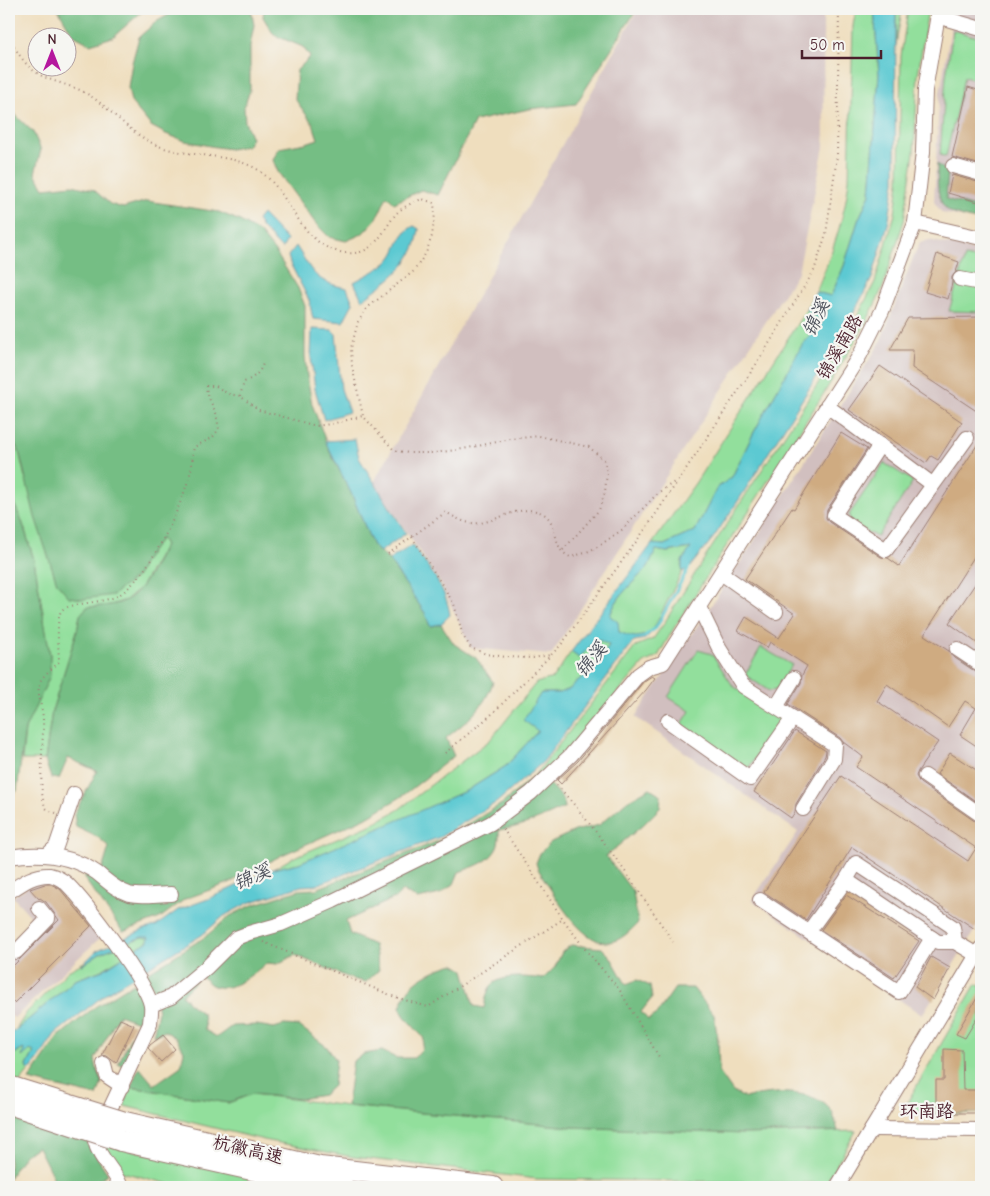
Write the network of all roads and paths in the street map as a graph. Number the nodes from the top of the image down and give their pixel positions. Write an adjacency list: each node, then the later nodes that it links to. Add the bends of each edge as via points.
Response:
1 (839, 9): 17 (path, via 837,156 826,234 814,271)
2 (938, 12): 3 (street); 7 (street, 锦溪南路, via 925,90)
3 (981, 29)
4 (9, 38): 14 (path, via 22,61 38,74 88,94 152,143 179,152 240,161 256,169 277,186 309,234 328,248 347,253 362,251 378,242 397,212 422,199 434,203 432,236 426,253 414,271 367,308 358,322 351,348)
5 (952, 166): 6 (street)
6 (981, 174)
7 (916, 222): 8 (street); 13 (street, 锦溪南路, via 882,311 860,355)
8 (981, 238)
9 (960, 279): 10 (street)
10 (981, 283)
11 (264, 362): 12 (path, via 261,371 244,382)
12 (240, 396): 14 (path, via 258,410 316,426); 38 (path, via 228,394 216,386 206,386 219,429 212,438 194,447 191,469 179,504 141,576 118,596 68,607 58,617 59,662 39,685 43,719 42,780 46,807 51,812)
13 (827, 406): 16 (street); 22 (street, 锦溪南路)
14 (363, 416): 20 (path, via 394,450 408,453 434,453 539,436 589,447 604,460 607,472 605,492 599,510)
15 (967, 438): 18 (street)
16 (880, 445): 18 (street); 18 (street, via 834,515 840,521 886,550)
17 (678, 480): 20 (path, via 659,492 623,529 599,546 570,557); 26 (path)
18 (932, 484)
19 (412, 537): 20 (path, via 446,512 471,523 531,511 542,514 550,522); 21 (path); 26 (path, via 454,604 471,648 506,657)
20 (562, 551)
21 (388, 554)
22 (721, 573): 23 (street, 锦溪南路); 24 (street)
23 (699, 607): 29 (street, via 743,686); 33 (street, 锦溪南路, via 664,663 649,667 638,675)
24 (776, 612)
25 (957, 649): 27 (street)
26 (551, 655): 32 (path, via 491,715)
27 (981, 665)
28 (794, 678): 29 (street)
29 (776, 708): 30 (street)
30 (793, 718): 31 (street, via 750,779); 36 (street, via 835,745 834,759)
31 (668, 722)
32 (444, 753)
33 (549, 776): 39 (street); 51 (path, via 580,810 622,866)
34 (925, 776): 37 (street)
35 (74, 794): 38 (street)
36 (803, 809)
37 (981, 815)
38 (66, 816): 40 (street, via 56,846)
39 (496, 819): 47 (path); 49 (street, via 333,901 281,924)
40 (47, 856): 41 (street); 44 (street, via 85,865 127,894)
41 (9, 857)
42 (846, 880): 48 (street); 50 (street); 52 (street, via 856,863 953,927)
43 (9, 892): 55 (street, via 37,876 51,875 65,882 140,980)
44 (171, 894)
45 (760, 900): 48 (street)
46 (39, 908): 53 (street, via 48,919)
47 (563, 919): 49 (path, via 428,1007 395,997 257,940); 56 (path, via 619,989)
48 (810, 931): 50 (street, via 900,992)
49 (249, 933): 55 (street, via 236,938 171,997)
50 (932, 938): 52 (street, via 938,942)
51 (673, 942)
52 (955, 942): 54 (street)
53 (11, 952)
54 (979, 952): 61 (street)
55 (151, 1005): 59 (street, via 150,1024)
56 (659, 1057)
57 (104, 1064): 59 (street, via 107,1076)
58 (9, 1086): 63 (highway, 杭徽高速, bridge)
59 (122, 1086): 64 (street, via 95,1141 98,1152)
60 (9, 1104): 63 (highway, 杭徽高速, bridge)
61 (872, 1130): 62 (street, 环南路); 67 (street)
62 (981, 1130)
63 (123, 1131): 65 (highway, 杭徽高速, via 316,1184); 66 (highway, 杭徽高速, via 320,1166)
64 (121, 1187)
65 (344, 1187)
66 (493, 1187)
67 (837, 1187)

